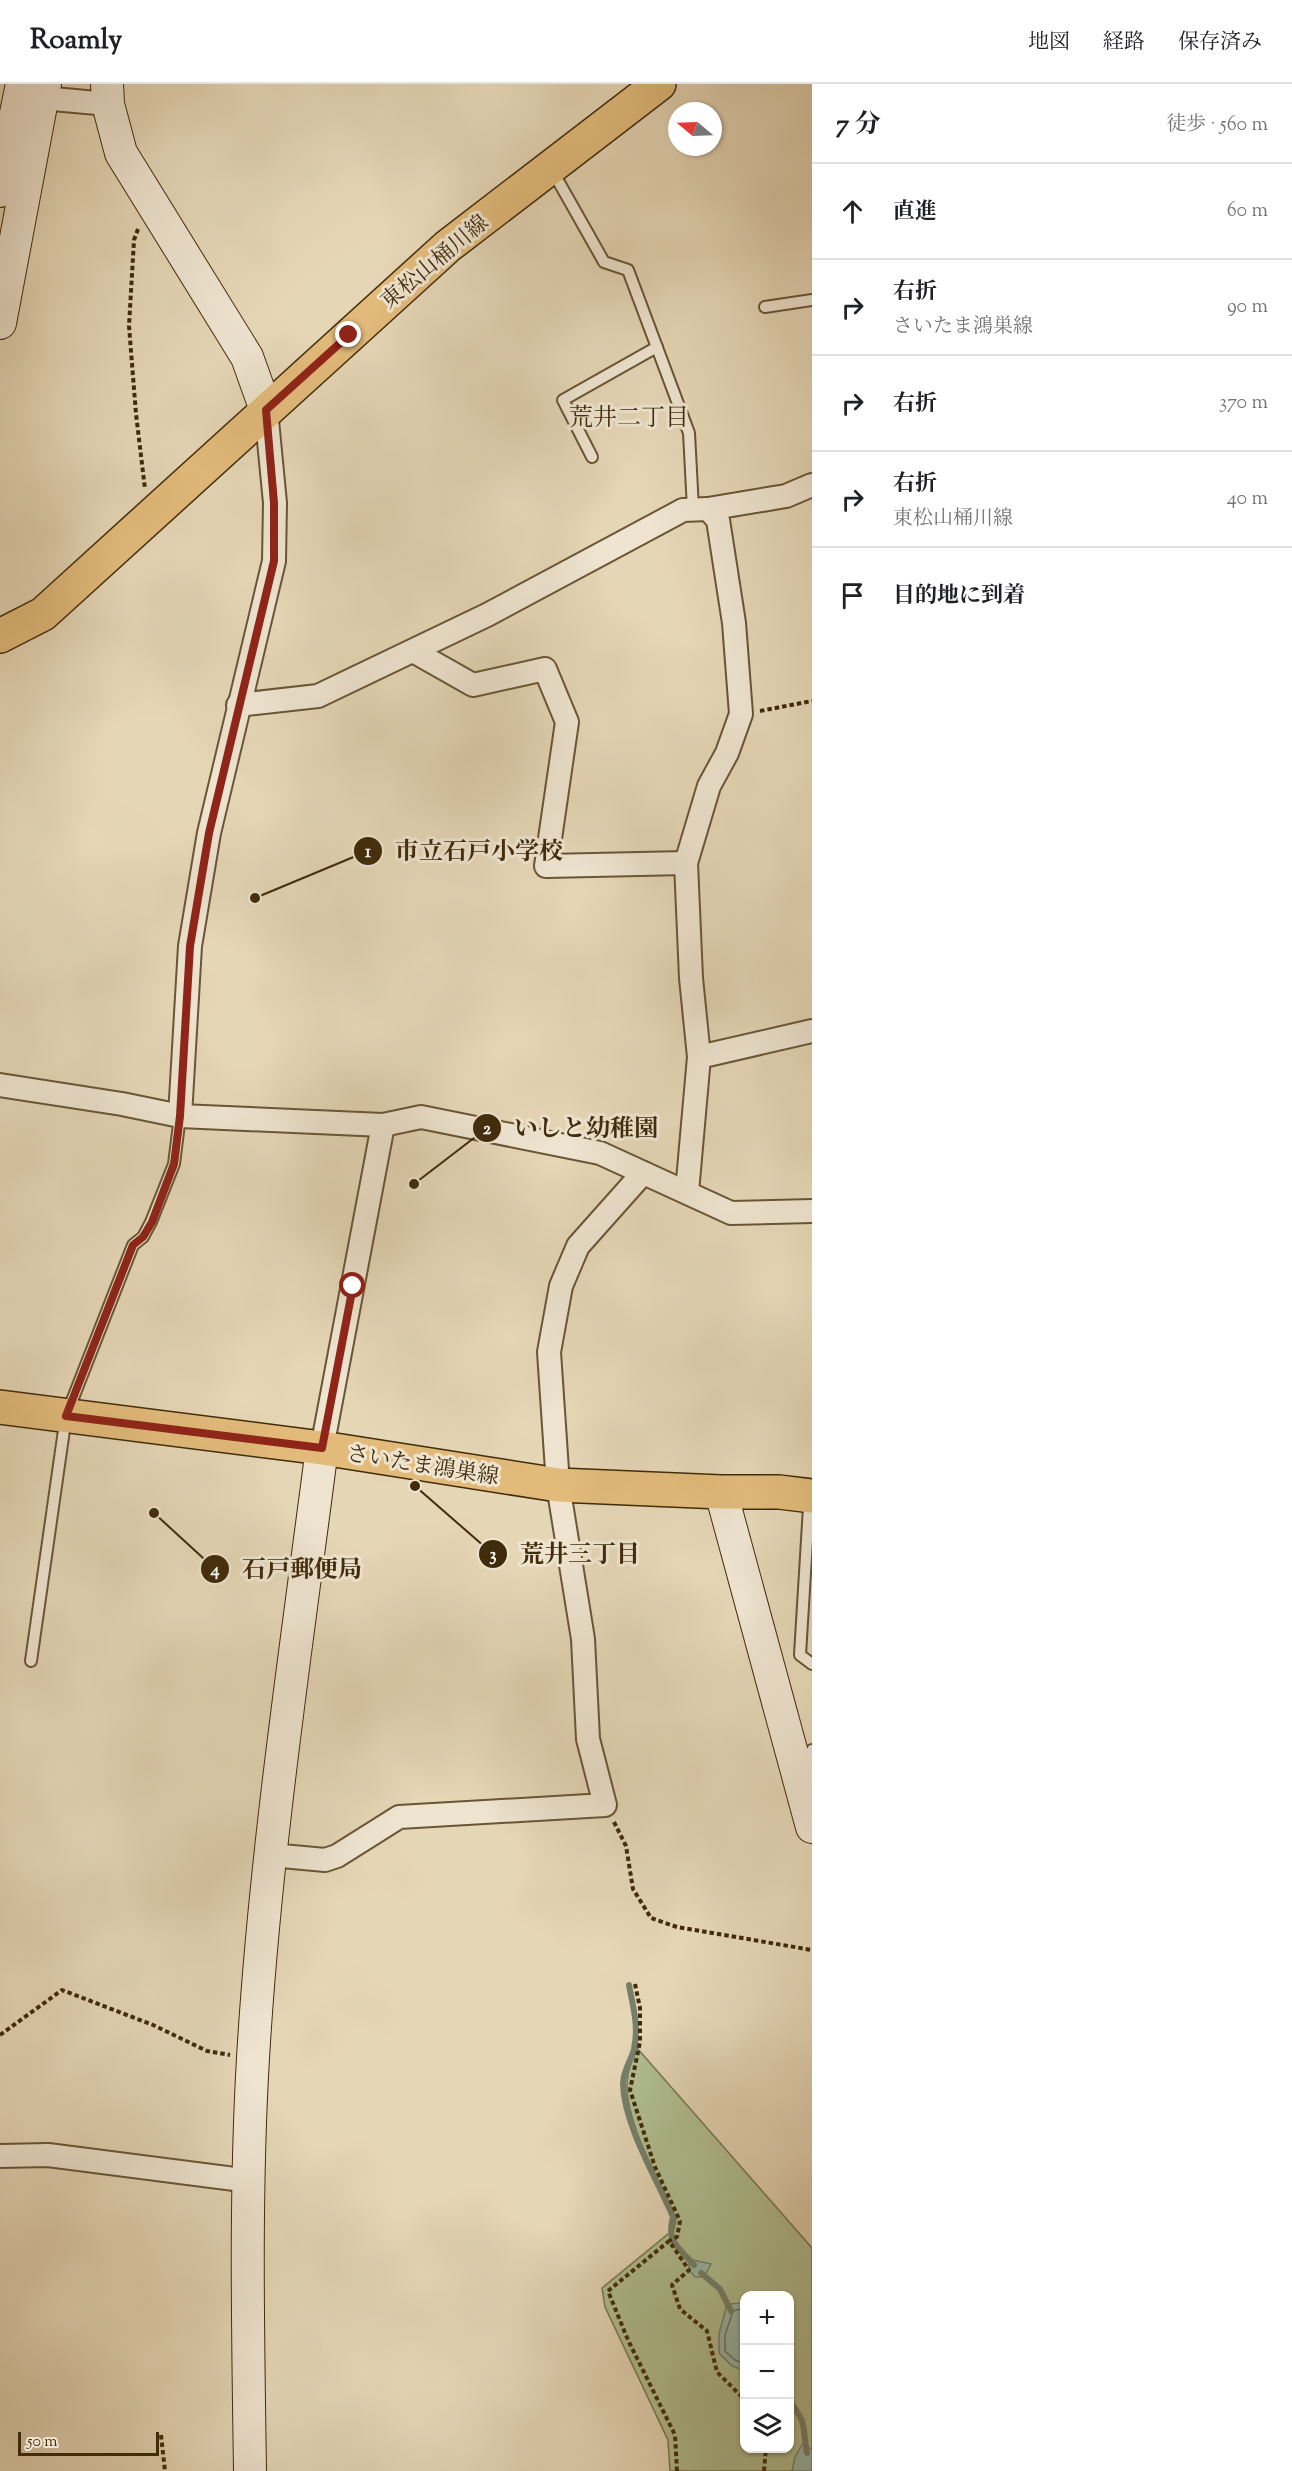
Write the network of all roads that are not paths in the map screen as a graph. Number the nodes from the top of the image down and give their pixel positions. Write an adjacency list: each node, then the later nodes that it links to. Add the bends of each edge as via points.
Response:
1 (659, 84): 4 (main road, 東松山桶川線)
2 (26, 91): 3 (street); 5 (street); 8 (street)
3 (108, 94): 10 (street, via 121,153 246,357)
4 (550, 167): 9 (lane, via 604,262 628,270); 10 (main road, 東松山桶川線, via 448,246)
5 (0, 190)
6 (812, 300): 7 (lane)
7 (765, 308)
8 (0, 323)
9 (657, 347): 11 (lane, via 563,400); 13 (lane, via 689,433)
10 (266, 410): 14 (main road, 東松山桶川線, via 43,614); 16 (street, via 274,503 274,561)
11 (592, 457)
12 (812, 485): 13 (street, via 786,496)
13 (700, 509): 15 (street, via 682,510); 17 (street, via 718,520 734,623 741,714 727,753 709,786)
14 (0, 636)
15 (413, 651): 16 (street, via 318,696); 17 (street, via 473,685 545,669 567,722 546,866)
16 (238, 705): 21 (street, via 209,833 190,946)
17 (686, 863): 19 (street)
18 (812, 1031): 19 (street)
19 (699, 1057): 24 (street)
20 (0, 1085): 21 (street)
21 (180, 1116): 22 (street); 27 (lane, via 174,1164 152,1222 133,1245)
22 (383, 1125): 23 (street, via 421,1117 600,1153); 28 (street)
23 (643, 1173): 24 (street); 29 (street, via 578,1246 561,1286 549,1352)
24 (687, 1192): 25 (street, via 731,1213)
25 (812, 1211)
26 (0, 1407): 27 (main road, さいたま鴻巣線)
27 (66, 1416): 28 (main road, さいたま鴻巣線); 32 (lane)
28 (322, 1448): 29 (main road, さいたま鴻巣線); 36 (street)
29 (558, 1485): 30 (main road, さいたま鴻巣線); 36 (street, via 583,1639 588,1739 605,1805 399,1817 325,1860)
30 (721, 1492): 31 (main road, さいたま鴻巣線, via 779,1492); 34 (street)
31 (811, 1502): 33 (lane, via 800,1655)
32 (32, 1661)
33 (812, 1664)
34 (804, 1759): 35 (street)
35 (812, 1827)
36 (270, 1855): 38 (street, via 253,2058)
37 (0, 2156): 38 (street, via 48,2155)
38 (250, 2181): 39 (street)
39 (250, 2471)

